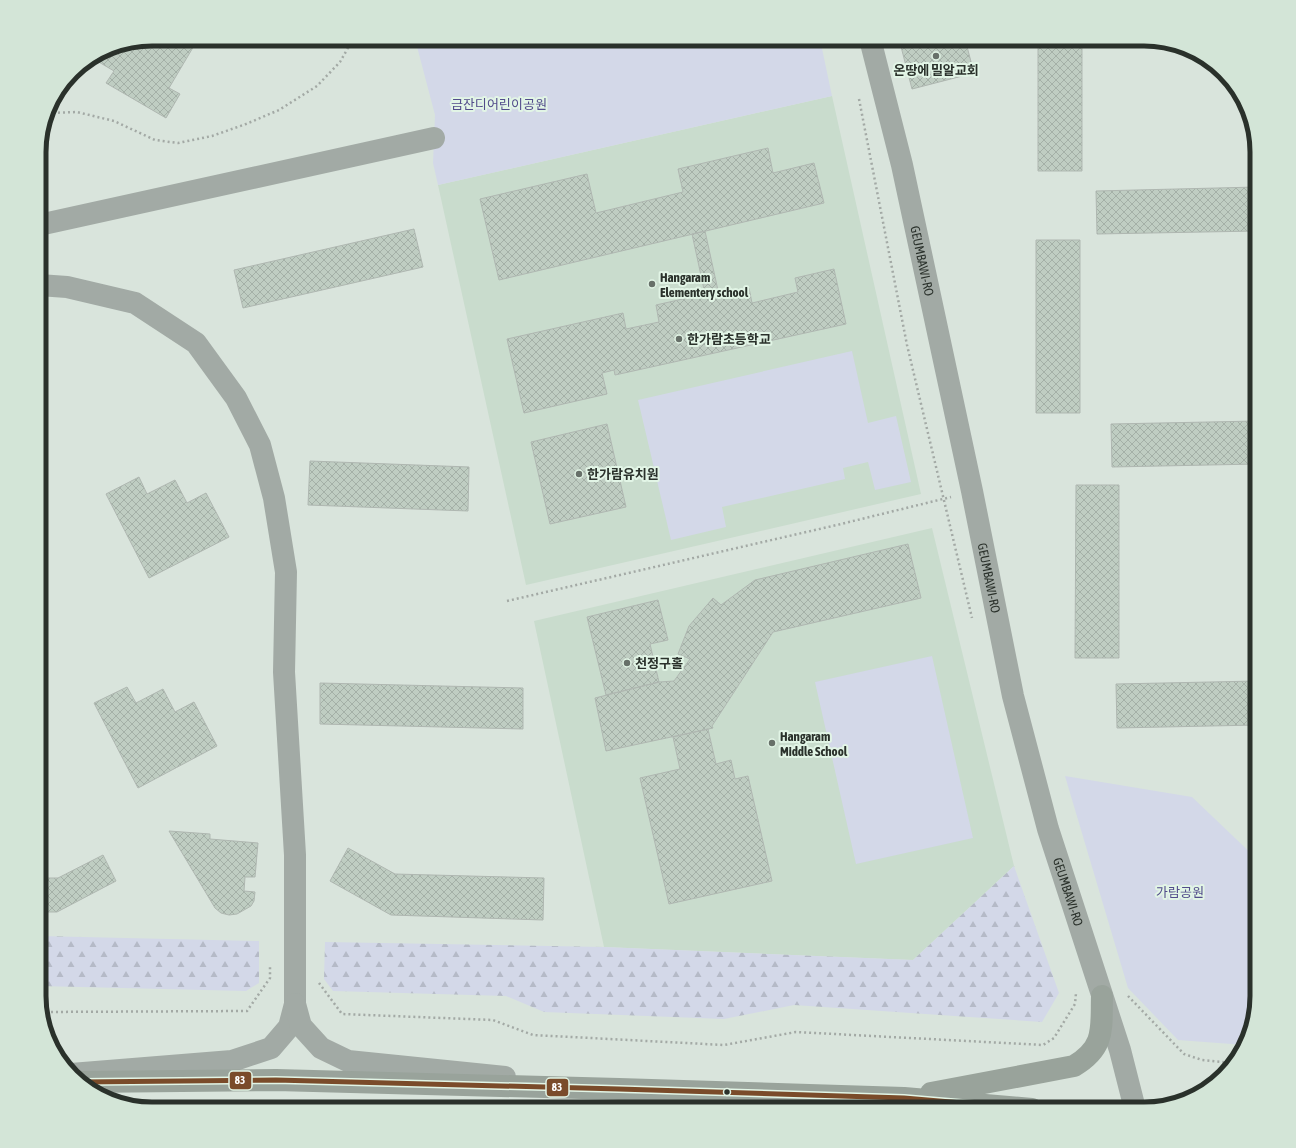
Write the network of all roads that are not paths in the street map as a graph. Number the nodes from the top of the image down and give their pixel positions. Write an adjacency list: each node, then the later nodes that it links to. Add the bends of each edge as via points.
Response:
1 (872, 46): 5 (street, GEUMBAWI-RO, via 902,165 1013,696 1048,829)
2 (434, 138): 3 (street)
3 (46, 223)
4 (46, 286): 6 (street, via 67,287 135,303 196,343 236,398 260,445 274,498 286,572 284,672 295,855)
5 (1113, 993): 10 (main road, via 1101,1035 1094,1049 1087,1058 1074,1066); 12 (street, GEUMBAWI-RO, via 1120,1050)
6 (295, 1004): 7 (street, via 289,1027 271,1048 232,1061); 9 (street, via 301,1026 321,1048 348,1061)
7 (79, 1073)
8 (90, 1082): 9 (main road, via 276,1080)
9 (620, 1089): 10 (main road)
10 (904, 1098): 11 (main road)
11 (951, 1102)
12 (1133, 1102)

